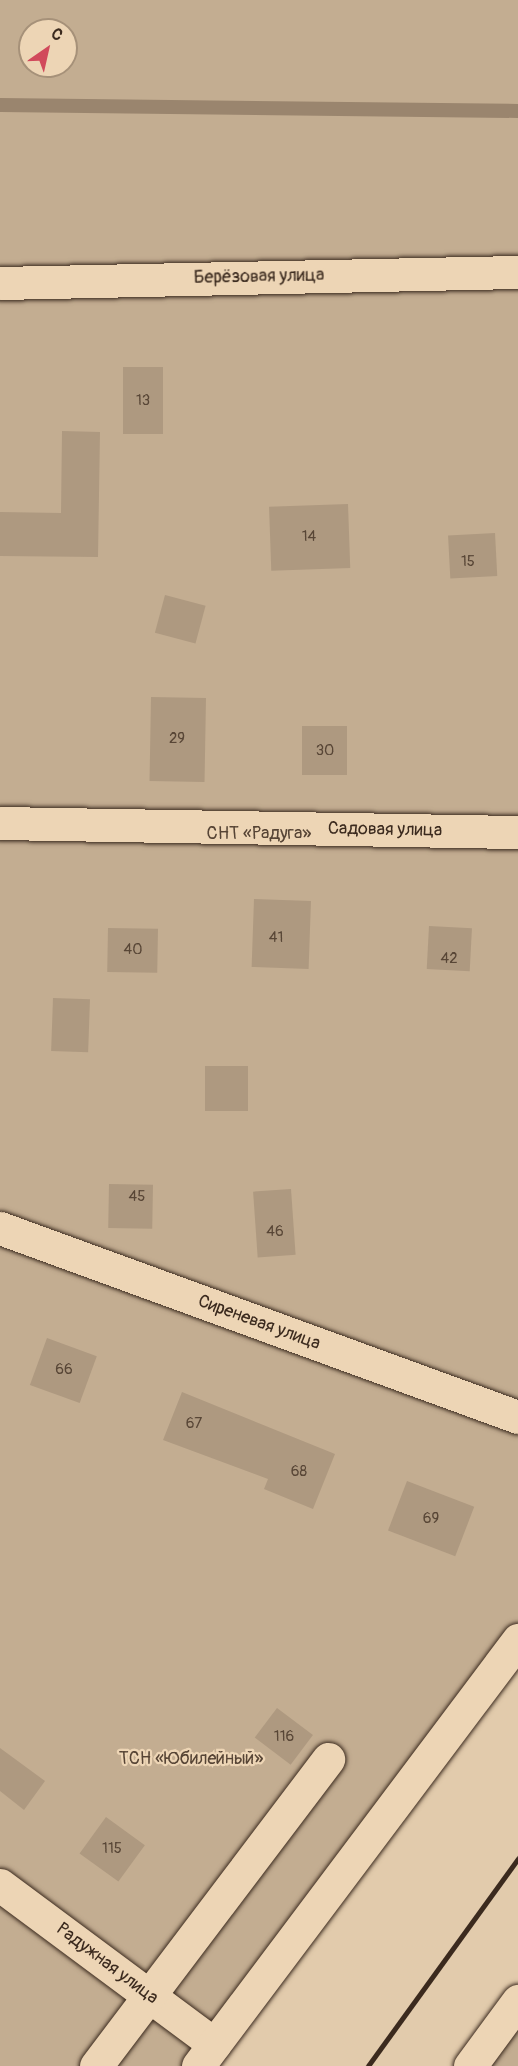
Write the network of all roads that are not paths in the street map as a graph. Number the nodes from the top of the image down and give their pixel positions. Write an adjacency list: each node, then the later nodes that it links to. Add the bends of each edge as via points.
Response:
1 (518, 272): 2 (street, Берёзовая улица)
2 (0, 283)
3 (0, 823): 4 (street, Садовая улица)
4 (518, 832)
5 (0, 1228): 6 (street, Сиреневая улица)
6 (518, 1418)
7 (518, 1640): 12 (street)
8 (328, 1759): 10 (street)
9 (0, 1885): 10 (street, Радужная улица)
10 (149, 1995): 12 (street, Радужная улица); 13 (street)
11 (518, 2001): 14 (street)
12 (206, 2055)
13 (96, 2066)
14 (470, 2066)

